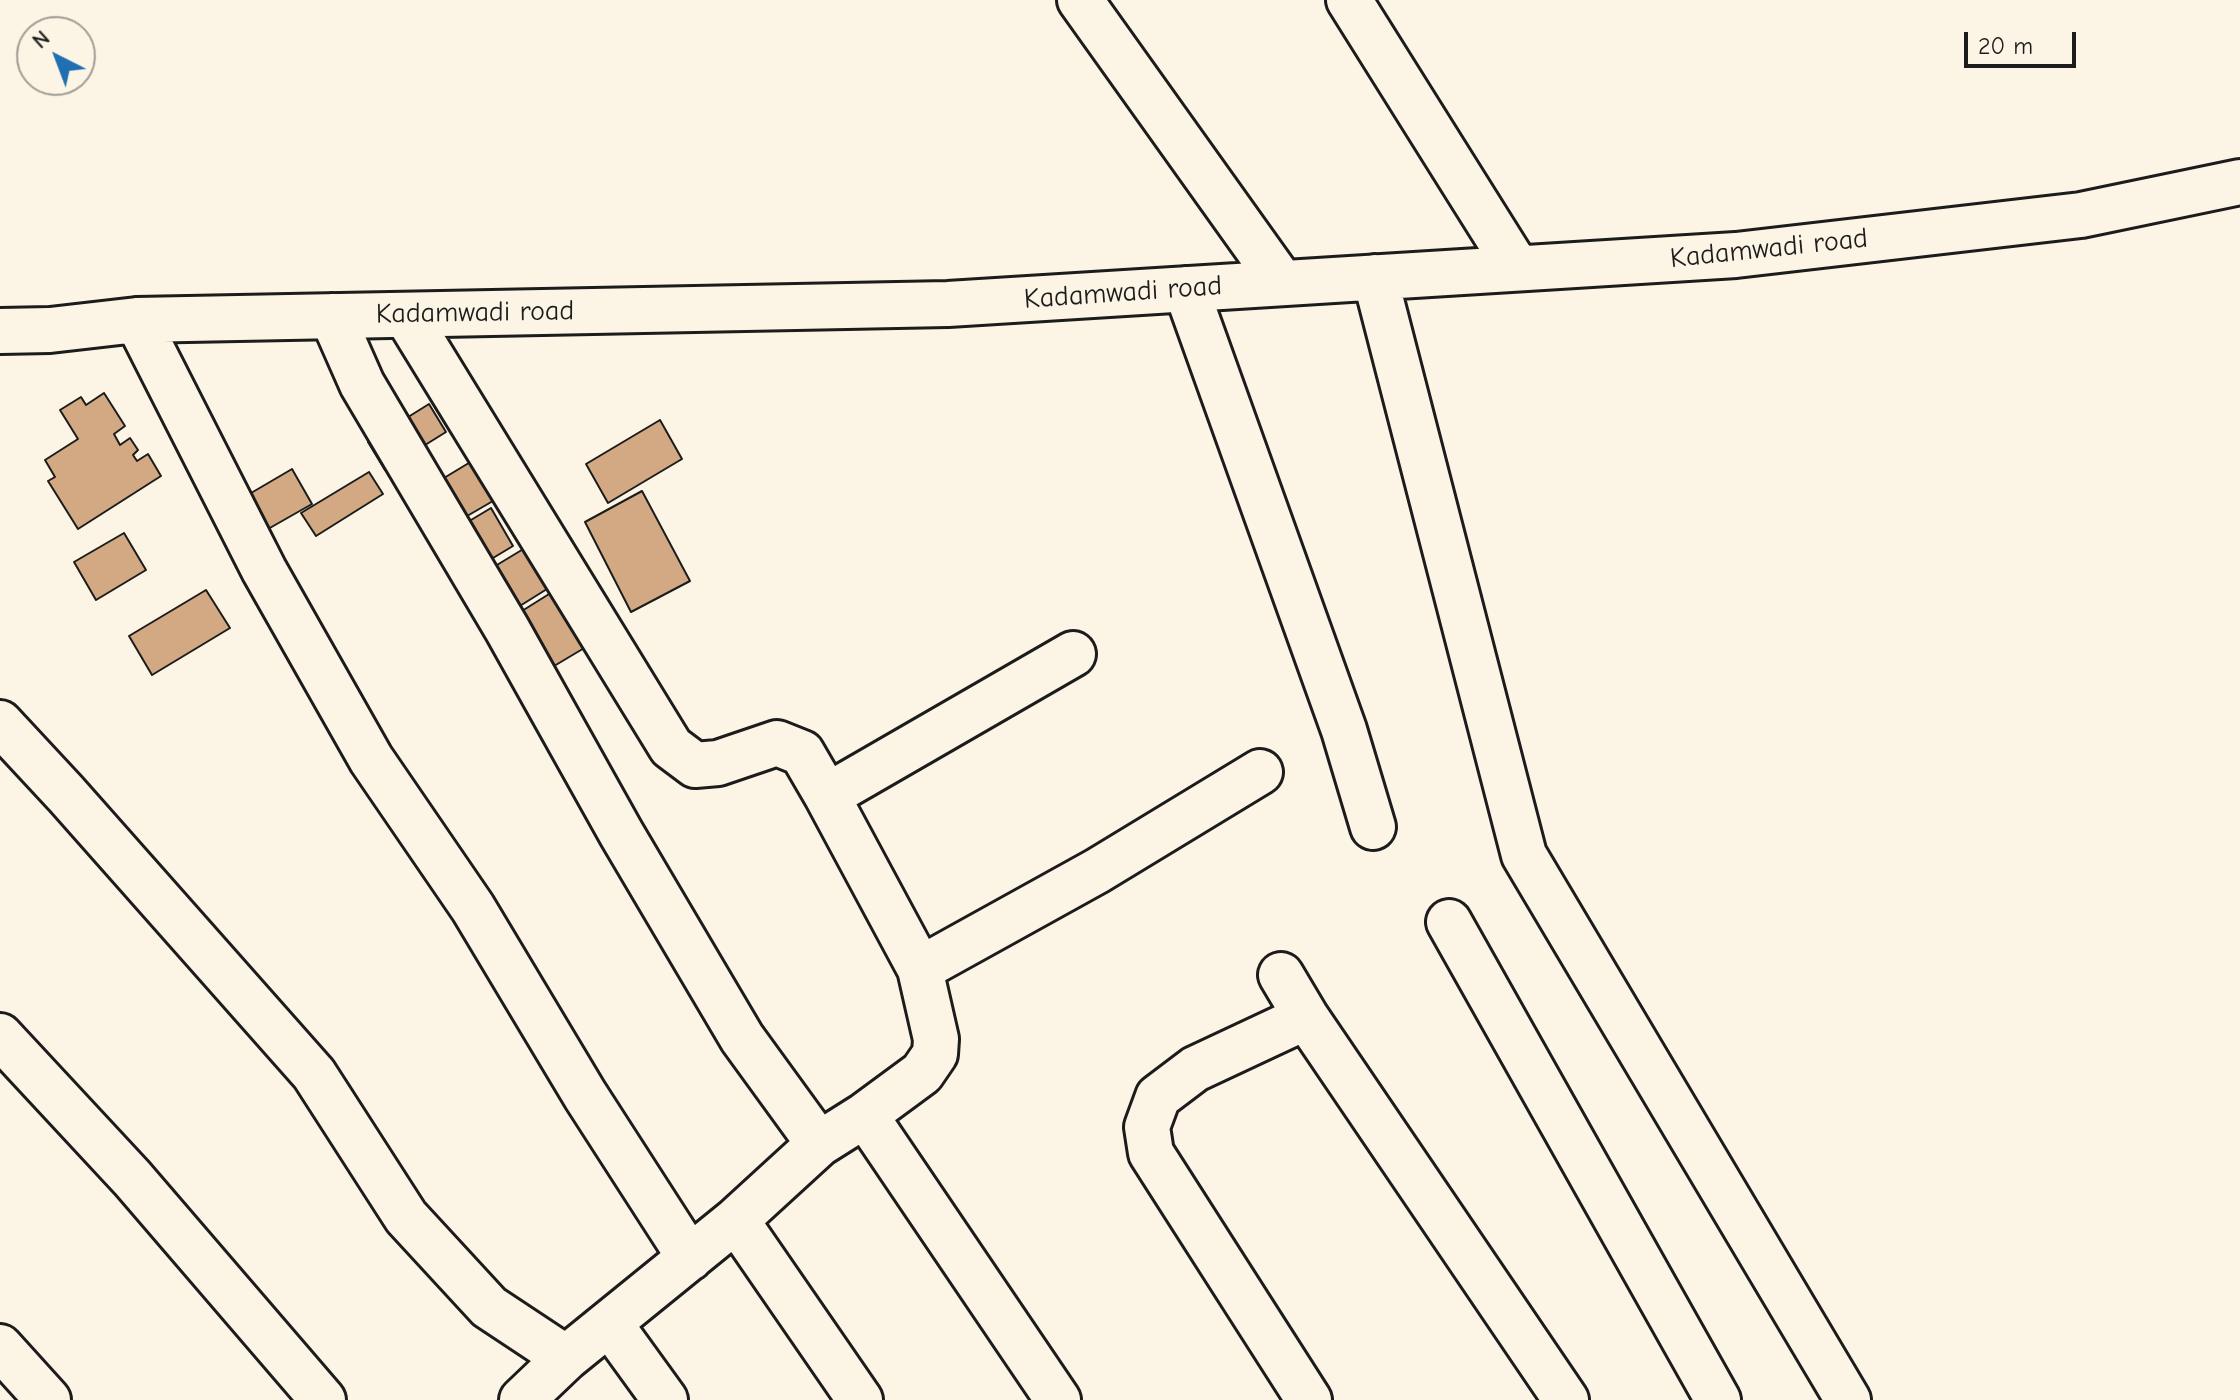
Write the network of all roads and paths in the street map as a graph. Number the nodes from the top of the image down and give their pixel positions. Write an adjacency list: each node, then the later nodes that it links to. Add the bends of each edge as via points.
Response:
1 (1080, 0): 6 (street)
2 (1349, 0): 4 (street)
3 (2240, 182): 4 (street, Kadamwadi road, via 2081,215 1736,255)
4 (1517, 268): 5 (street, Kadamwadi road)
5 (1375, 277): 6 (street, Kadamwadi road); 38 (street, via 1524,855)
6 (1282, 283): 7 (street, Kadamwadi road)
7 (1186, 289): 8 (street, Kadamwadi road, via 948,304); 16 (street, via 1344,730)
8 (406, 315): 9 (street, Kadamwadi road); 15 (street, via 671,747 695,765 718,763 777,743 802,753)
9 (332, 316): 10 (street, Kadamwadi road); 23 (street, via 362,384 629,847 742,1038)
10 (137, 320): 11 (street, Kadamwadi road); 25 (street, via 264,570 371,759 473,908)
11 (0, 331)
12 (1073, 654): 15 (street)
13 (0, 723): 28 (street, via 314,1074 406,1217 489,1307)
14 (1260, 772): 18 (street)
15 (827, 796): 18 (street)
16 (1373, 827)
17 (1449, 922): 37 (street)
18 (920, 969): 22 (street, via 935,1054 922,1073)
19 (1281, 975): 20 (street)
20 (1306, 1017): 35 (street, via 1195,1069 1158,1097 1147,1127 1151,1153); 36 (street)
21 (0, 1036): 30 (street, via 132,1178)
22 (865, 1115): 23 (street); 34 (street)
23 (819, 1144): 24 (street)
24 (736, 1220): 25 (street); 33 (street)
25 (690, 1258): 26 (street)
26 (610, 1324): 28 (street); 32 (street)
27 (0, 1347): 29 (street)
28 (566, 1358): 31 (street)
29 (48, 1400)
30 (323, 1400)
31 (522, 1400)
32 (665, 1400)
33 (860, 1400)
34 (1058, 1400)
35 (1309, 1400)
36 (1566, 1400)
37 (1718, 1400)
38 (1848, 1400)

